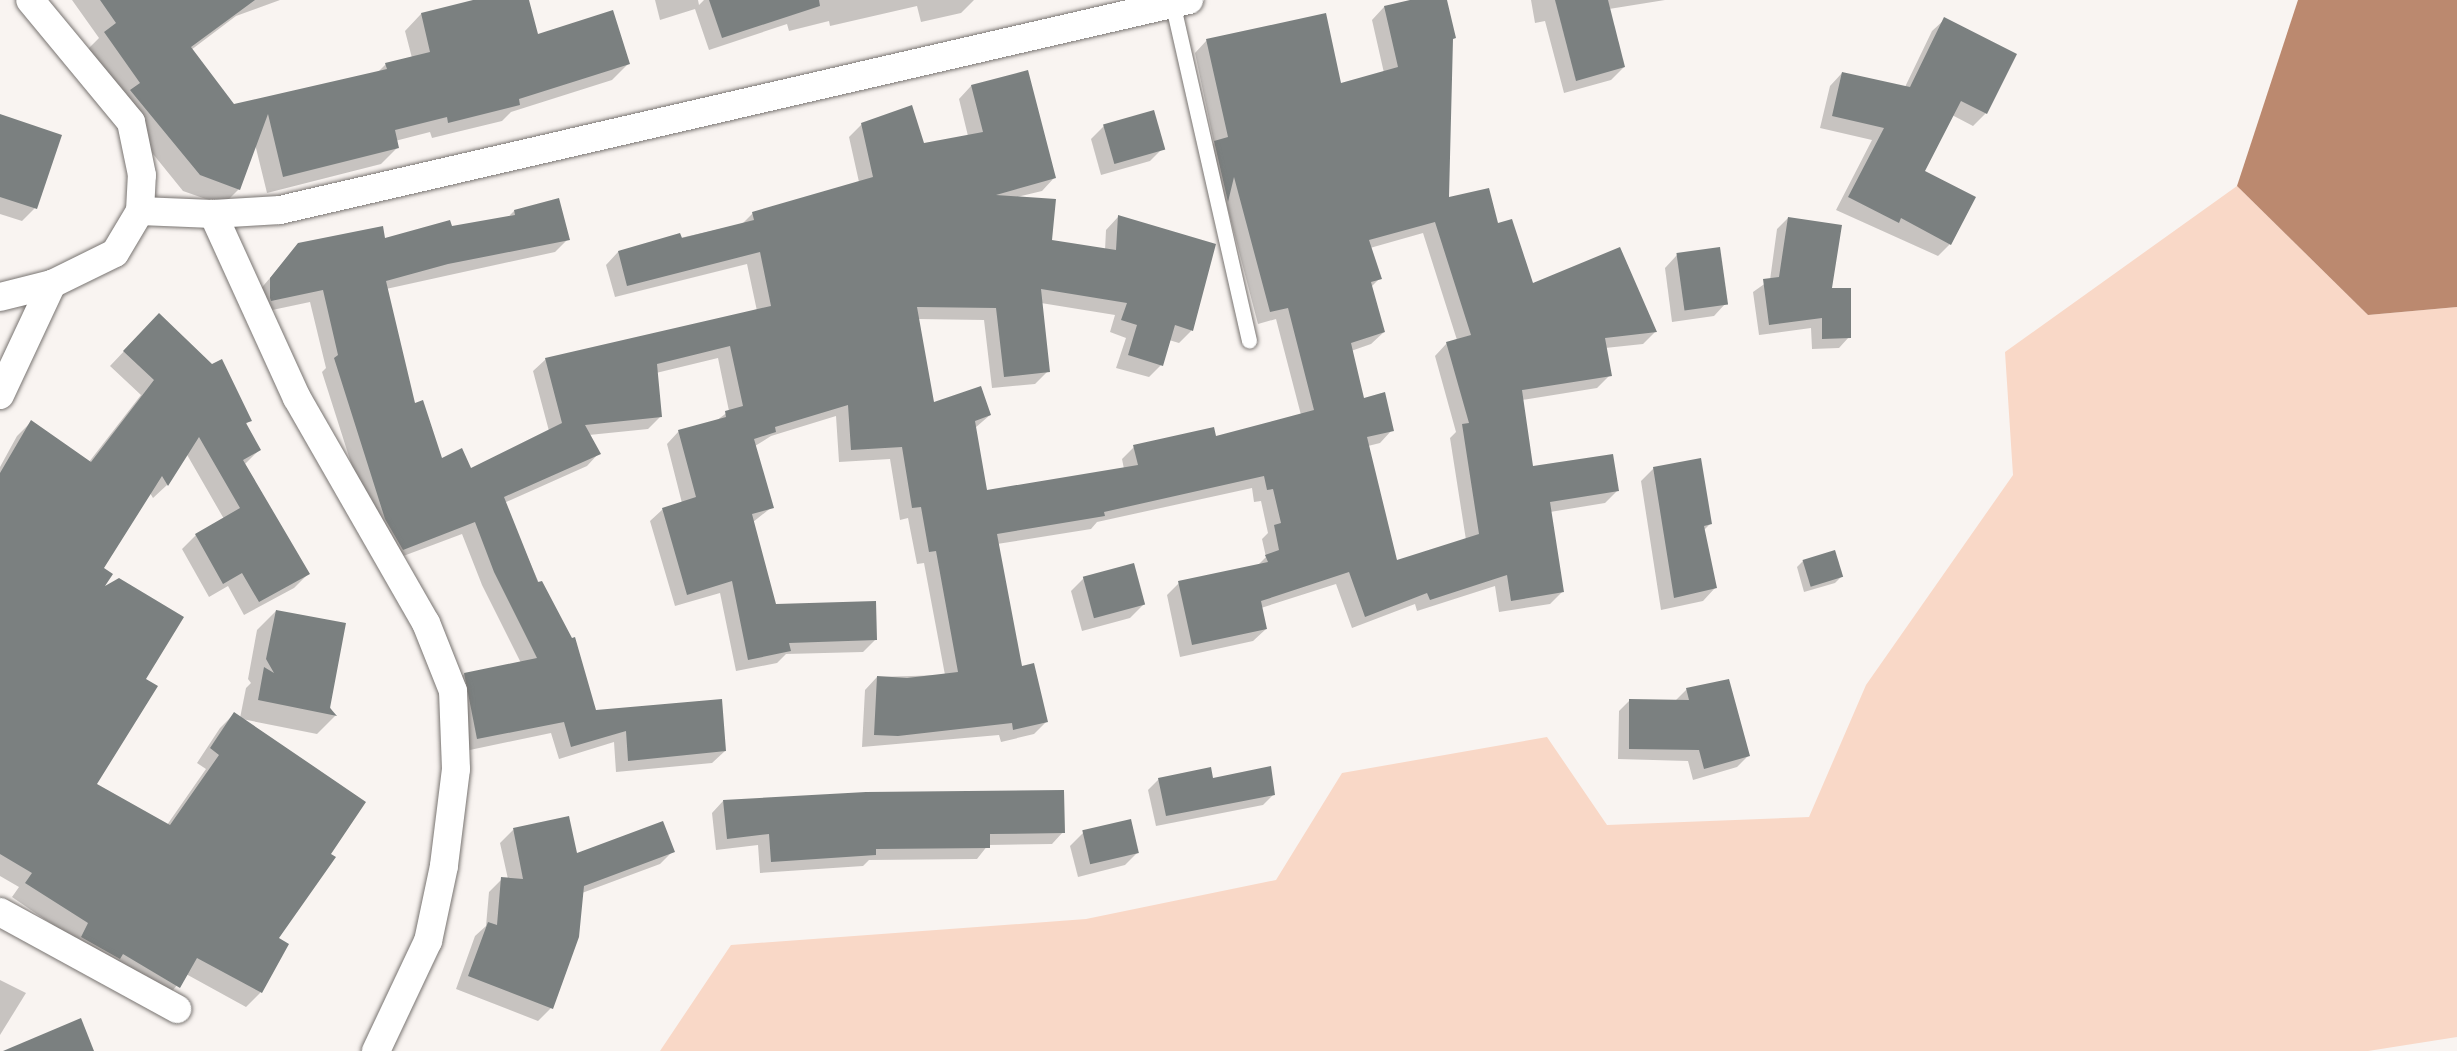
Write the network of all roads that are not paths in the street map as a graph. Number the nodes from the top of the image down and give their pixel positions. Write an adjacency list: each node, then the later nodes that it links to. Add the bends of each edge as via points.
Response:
1 (30, 0): 3 (street, via 131,122 142,175)
2 (1181, 3): 4 (street, via 315,203 280,210); 7 (lane)
3 (141, 211): 4 (street); 5 (street, via 115,253)
4 (213, 214): 11 (street, via 297,398 426,623 453,691 456,769 442,876 428,941)
5 (52, 284): 6 (street); 8 (street)
6 (0, 297)
7 (1249, 340)
8 (0, 395)
9 (0, 912): 10 (street)
10 (177, 1009)
11 (376, 1051)

